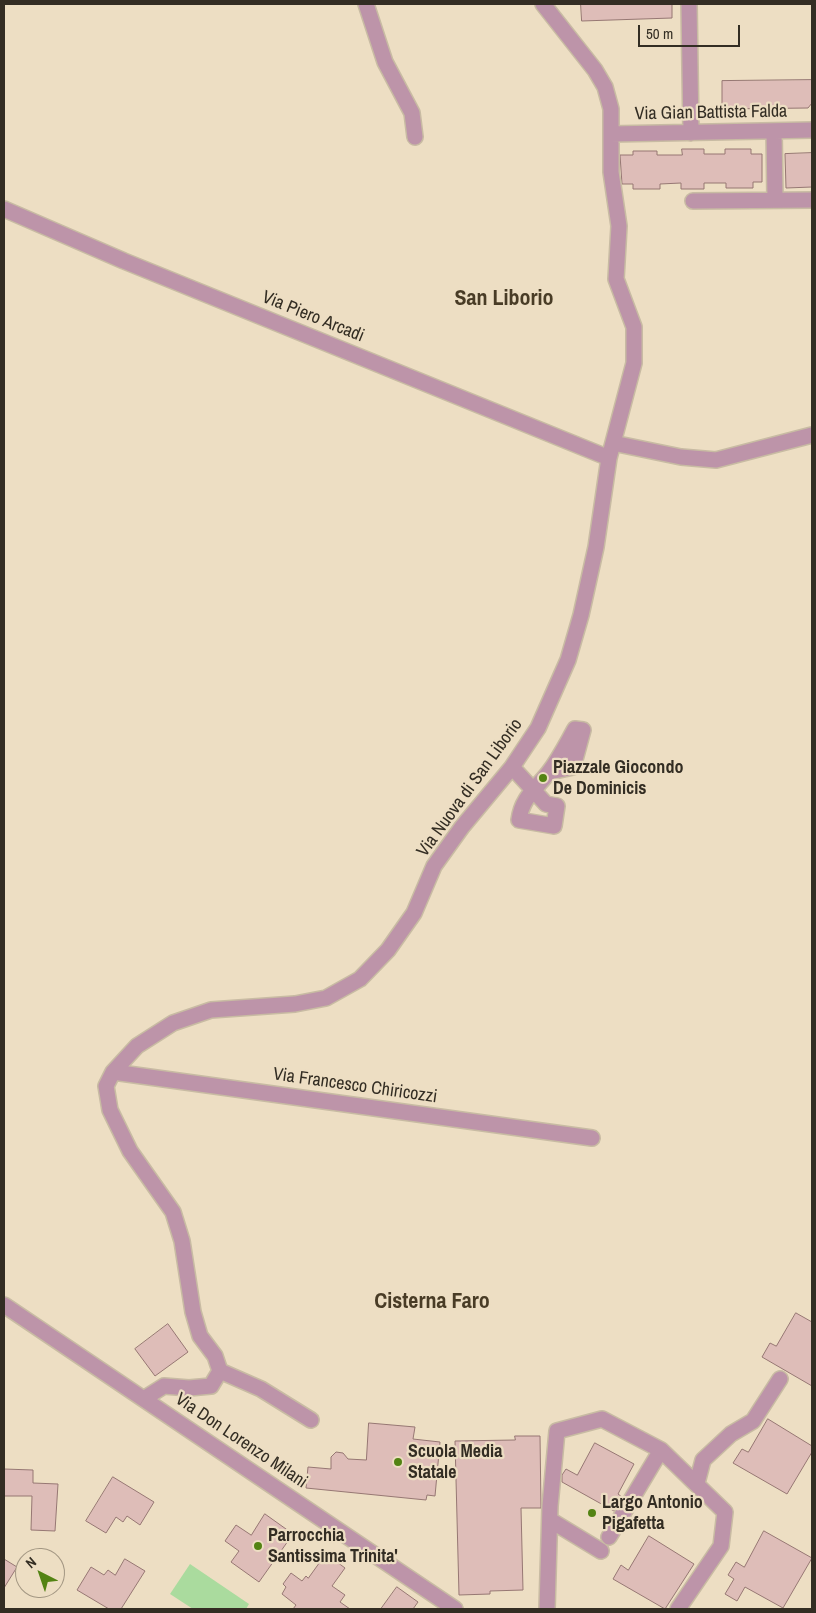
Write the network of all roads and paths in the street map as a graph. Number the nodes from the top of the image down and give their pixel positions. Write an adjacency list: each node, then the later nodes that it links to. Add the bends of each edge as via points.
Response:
1 (366, 4): 8 (street, via 385,62 412,114)
2 (543, 4): 7 (street, Via Nuova di San Liborio, via 605,87 611,109)
3 (690, 4): 6 (street)
4 (812, 130): 5 (street, Via Gian Battista Falda)
5 (774, 131): 6 (street, Via Gian Battista Falda); 9 (street)
6 (691, 133): 7 (street, Via Gian Battista Falda)
7 (611, 134): 14 (street, Via Nuova di San Liborio, via 611,172 619,226 616,279 634,327 634,363)
8 (415, 137)
9 (775, 200): 10 (street); 11 (street)
10 (812, 200)
11 (693, 201)
12 (4, 209): 14 (street, Via Piero Arcadi, via 133,264)
13 (812, 435): 14 (street, Via Piero Arcadi, via 716,460)
14 (611, 450): 15 (street, Via Nuova di San Liborio, via 596,547 568,660 538,728)
15 (512, 767): 16 (street, via 533,790); 17 (street, Via Nuova di San Liborio, via 434,866 414,913 388,950 360,979 326,998 295,1004 211,1010 173,1023 137,1046)
16 (550, 772)
17 (113, 1072): 18 (street, Via Francesco Chiricozzi); 20 (street, Via Nuova di San Liborio, via 106,1086 110,1110 130,1151 173,1212 182,1241 195,1320 200,1336 215,1356)
18 (592, 1138)
19 (4, 1305): 22 (street, Via Don Lorenzo Milani)
20 (220, 1371): 22 (street, via 211,1386 164,1386); 23 (street, via 261,1389)
21 (780, 1380): 25 (street, via 753,1421 731,1434 703,1460)
22 (145, 1398): 29 (street, Via Don Lorenzo Milani)
23 (311, 1420)
24 (662, 1450): 25 (street); 26 (street, via 602,1419 557,1431); 27 (street)
25 (697, 1483): 31 (street, via 725,1512 721,1546)
26 (550, 1520): 28 (street); 30 (street)
27 (609, 1537)
28 (601, 1551)
29 (455, 1609)
30 (547, 1609)
31 (678, 1609)

